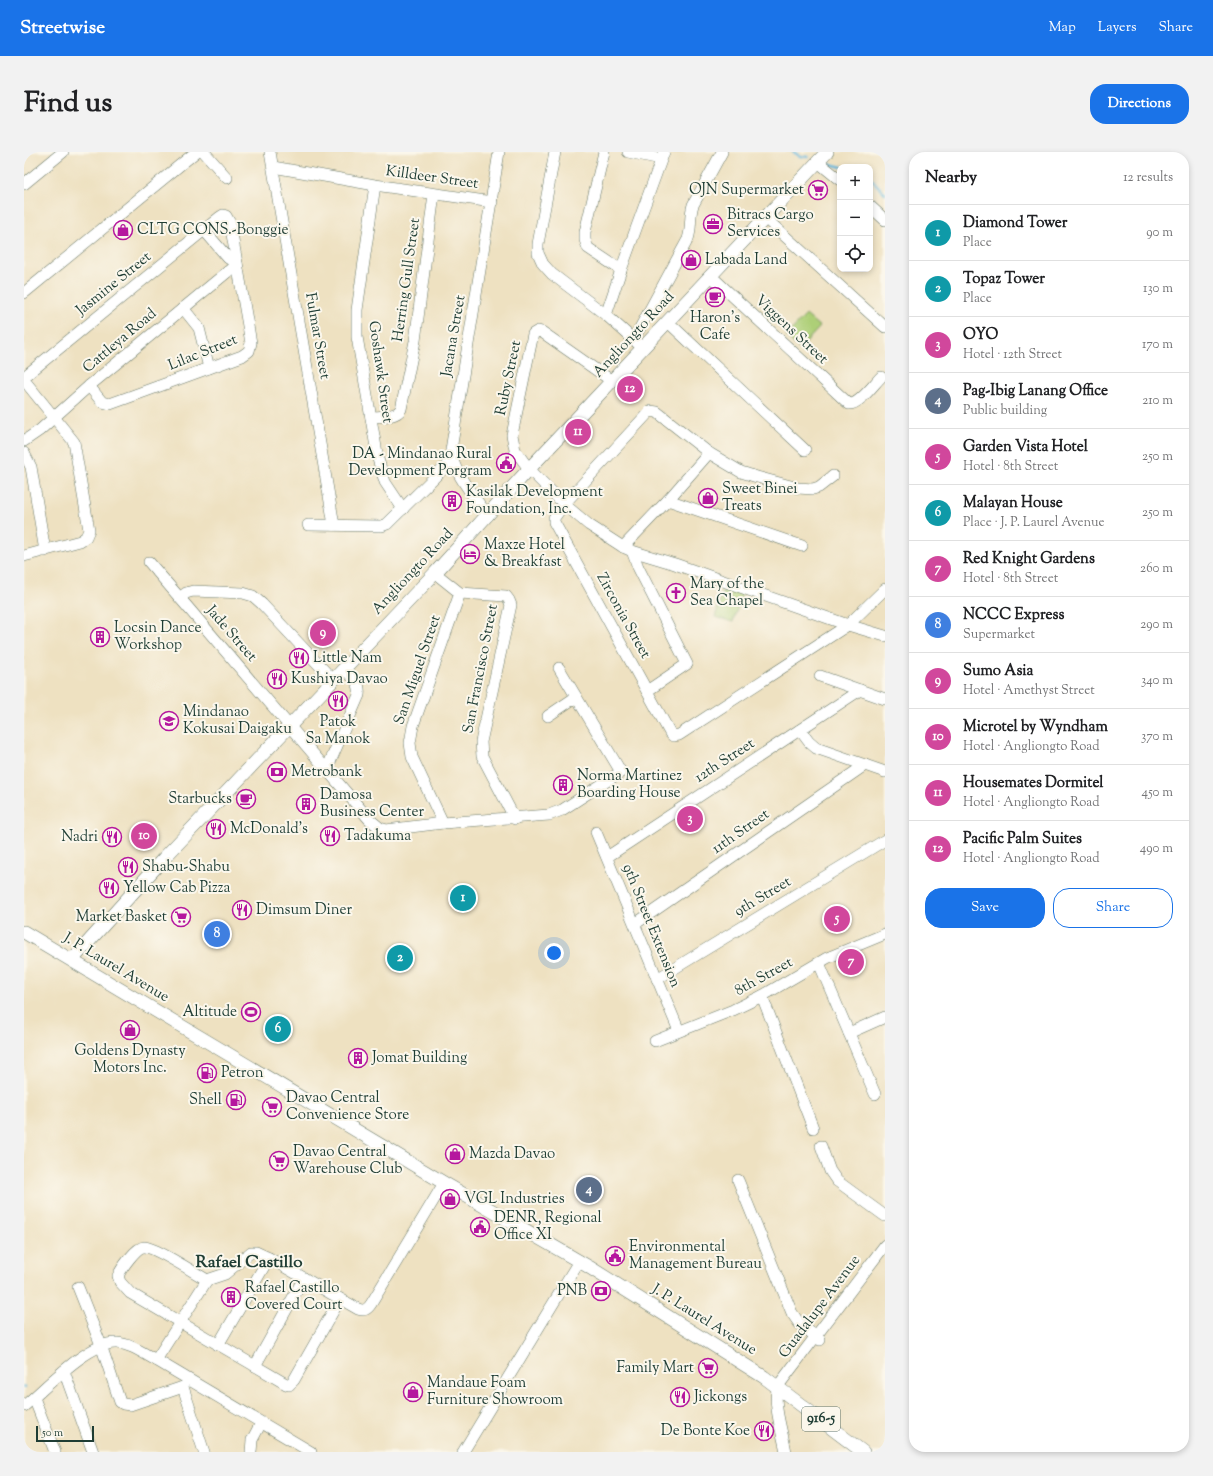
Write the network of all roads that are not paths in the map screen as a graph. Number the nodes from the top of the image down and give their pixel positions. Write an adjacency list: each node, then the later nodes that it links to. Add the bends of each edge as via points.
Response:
1 (63, 152): 15 (street)
2 (196, 152): 27 (street)
3 (204, 152): 14 (street)
4 (270, 152): 12 (street, Fulmar Street)
5 (499, 152): 18 (street, Jacana Street)
6 (555, 152): 29 (street, via 538,253 552,274)
7 (604, 152): 25 (street, via 585,240 588,248)
8 (628, 152): 10 (street)
9 (722, 152): 32 (street, via 693,205 690,213 690,234)
10 (663, 156): 25 (street)
11 (822, 157): 13 (street); 21 (main road, Angliongto Road)
12 (273, 166): 16 (street, Killdeer Street); 52 (street, Fulmar Street)
13 (837, 176)
14 (227, 178)
15 (24, 184)
16 (375, 185): 17 (street, Killdeer Street); 39 (street, Goshawk Street, via 357,310 357,337)
17 (434, 194): 18 (street, Killdeer Street); 39 (street, Herring Gull Street, via 415,341 401,409 393,415)
18 (492, 202): 44 (street, Jacana Street, via 452,440)
19 (873, 209): 22 (street)
20 (224, 216): 23 (street, Jasmine Street); 24 (street, Lilac Street, via 229,221)
21 (765, 218): 26 (main road, Angliongto Road); 31 (street)
22 (885, 220)
23 (204, 230): 24 (street, via 228,258); 35 (street, Jasmine Street)
24 (237, 264): 28 (street, Cattleya Road); 33 (street, Lilac Street, via 251,347 246,354)
25 (621, 270): 29 (street)
26 (711, 276): 30 (main road, Angliongto Road); 34 (street, Viggens Street, via 851,404 861,399)
27 (24, 293)
28 (183, 308): 33 (street, via 199,328); 37 (street, Cattleya Road)
29 (606, 315): 32 (street)
30 (668, 322): 32 (main road, Angliongto Road); 41 (street)
31 (885, 327)
32 (638, 344): 36 (main road, Angliongto Road)
33 (209, 368): 37 (street, Lilac Street, via 110,404 102,402)
34 (880, 377)
35 (24, 379): 38 (street)
36 (612, 381): 45 (main road, Angliongto Road); 45 (street, Ruby Street, via 542,332 533,334 512,435 515,450)
37 (88, 386): 38 (street, Cattleya Road)
38 (54, 417): 40 (street, Cattleya Road); 55 (street, via 76,447 89,530 86,537 80,541)
39 (371, 417): 49 (street, Goshawk Street, via 378,459 385,482)
40 (24, 441)
41 (805, 450)
42 (24, 453): 55 (street, via 31,467)
43 (709, 453): 46 (street, via 741,472 798,488 819,487); 47 (street); 48 (street, via 657,412 650,411)
44 (452, 460): 49 (street); 50 (street, Jacana Street)
45 (529, 470): 48 (street); 50 (main road, Angliongto Road)
46 (833, 476)
47 (668, 500): 53 (street); 54 (street)
48 (564, 504): 54 (street, via 589,525); 69 (street, Zirconia Street, via 554,522)
49 (403, 509): 52 (street, via 382,526)
50 (488, 516): 58 (main road, Angliongto Road)
51 (308, 525): 52 (street)
52 (334, 525)
53 (802, 546)
54 (628, 549): 62 (street); 69 (street, via 687,664)
55 (45, 550): 56 (street)
56 (24, 556)
57 (149, 562): 61 (street, Jade Street)
58 (435, 573): 60 (street); 65 (main road, Angliongto Road)
59 (885, 589): 62 (street)
60 (460, 593): 78 (street, San Francisco Street, via 506,596 510,604 481,742 482,756); 79 (street, San Miguel Street, via 413,726 410,743 412,757)
61 (180, 598): 67 (street, via 193,591 243,593 253,596); 73 (street, Jade Street)
62 (848, 625): 63 (street); 69 (street, Zirconia Street, via 679,735 673,736 670,733)
63 (885, 636)
64 (559, 668): 70 (street)
65 (344, 669): 67 (main road, Angliongto Road); 76 (street, via 358,683 359,695)
66 (820, 676): 68 (street)
67 (333, 680): 73 (main road, Angliongto Road)
68 (860, 690): 71 (street); 74 (street, 12th Street)
69 (647, 691)
70 (576, 697): 72 (street); 78 (street, via 621,772 562,810 549,815)
71 (885, 698)
72 (548, 716)
73 (290, 726): 76 (street, Jade Street); 86 (main road, Angliongto Road, via 160,862)
74 (800, 730): 75 (street, via 816,748); 82 (street, 12th Street)
75 (865, 765): 77 (street); 83 (street, 11th Street)
76 (327, 769): 79 (street, Jade Street, via 369,819 380,828 386,830)
77 (885, 772)
78 (515, 819): 79 (street)
79 (443, 823)
80 (596, 832): 82 (street, 9th Street Extension)
81 (885, 840): 88 (street, 9th Street)
82 (606, 856): 83 (street, 9th Street Extension)
83 (635, 924): 88 (street, 9th Street Extension)
84 (24, 932): 86 (main road, J. P. Laurel Avenue / 916-5)
85 (885, 934): 87 (street, 8th Street)
86 (72, 960): 98 (main road, J. P. Laurel Avenue / 916-5)
87 (819, 963): 89 (street, 8th Street); 92 (street)
88 (657, 979): 91 (street, 9th Street Extension)
89 (762, 996): 91 (street, 8th Street); 95 (street)
90 (885, 1018): 92 (street)
91 (679, 1031): 93 (street, 8th Street)
92 (849, 1033): 94 (street)
93 (654, 1041)
94 (874, 1094)
95 (813, 1128)
96 (821, 1146): 99 (street, via 830,1171 837,1181)
97 (738, 1180): 109 (street, via 792,1313 799,1323)
98 (444, 1183): 103 (main road, J. P. Laurel Avenue / 916-5); 107 (street, via 366,1310 358,1309)
99 (885, 1216)
100 (885, 1246): 109 (street, Guadalupe Avenue)
101 (885, 1255): 109 (street, Guadalupe Avenue)
102 (269, 1258): 104 (street); 105 (street, via 251,1252 225,1274); 111 (street)
103 (579, 1262): 116 (main road, J. P. Laurel Avenue / 916-5, via 719,1348); 125 (street)
104 (304, 1278): 107 (street); 113 (street)
105 (207, 1280): 108 (street); 108 (street, via 155,1250 143,1247 139,1248 120,1271 120,1282 130,1293)
106 (78, 1287): 110 (street)
107 (340, 1299): 113 (street, via 289,1385)
108 (180, 1322): 111 (street); 112 (street)
109 (818, 1338): 116 (street, Guadalupe Avenue)
110 (101, 1345): 112 (street, via 124,1344); 114 (street, via 84,1354); 115 (street, via 119,1399 123,1404 130,1405)
111 (218, 1345): 113 (street)
112 (156, 1360): 115 (street)
113 (255, 1366)
114 (64, 1371): 117 (street); 121 (street)
115 (185, 1383): 119 (street); 122 (street)
116 (779, 1392): 126 (street); 127 (main road, J. P. Laurel Avenue / 916-5)
117 (34, 1398): 118 (street); 120 (street)
118 (24, 1406)
119 (261, 1422): 123 (street, via 252,1440); 124 (street)
120 (55, 1452)
121 (93, 1452)
122 (204, 1452)
123 (251, 1452)
124 (311, 1452)
125 (463, 1452)
126 (786, 1452)
127 (863, 1452)

